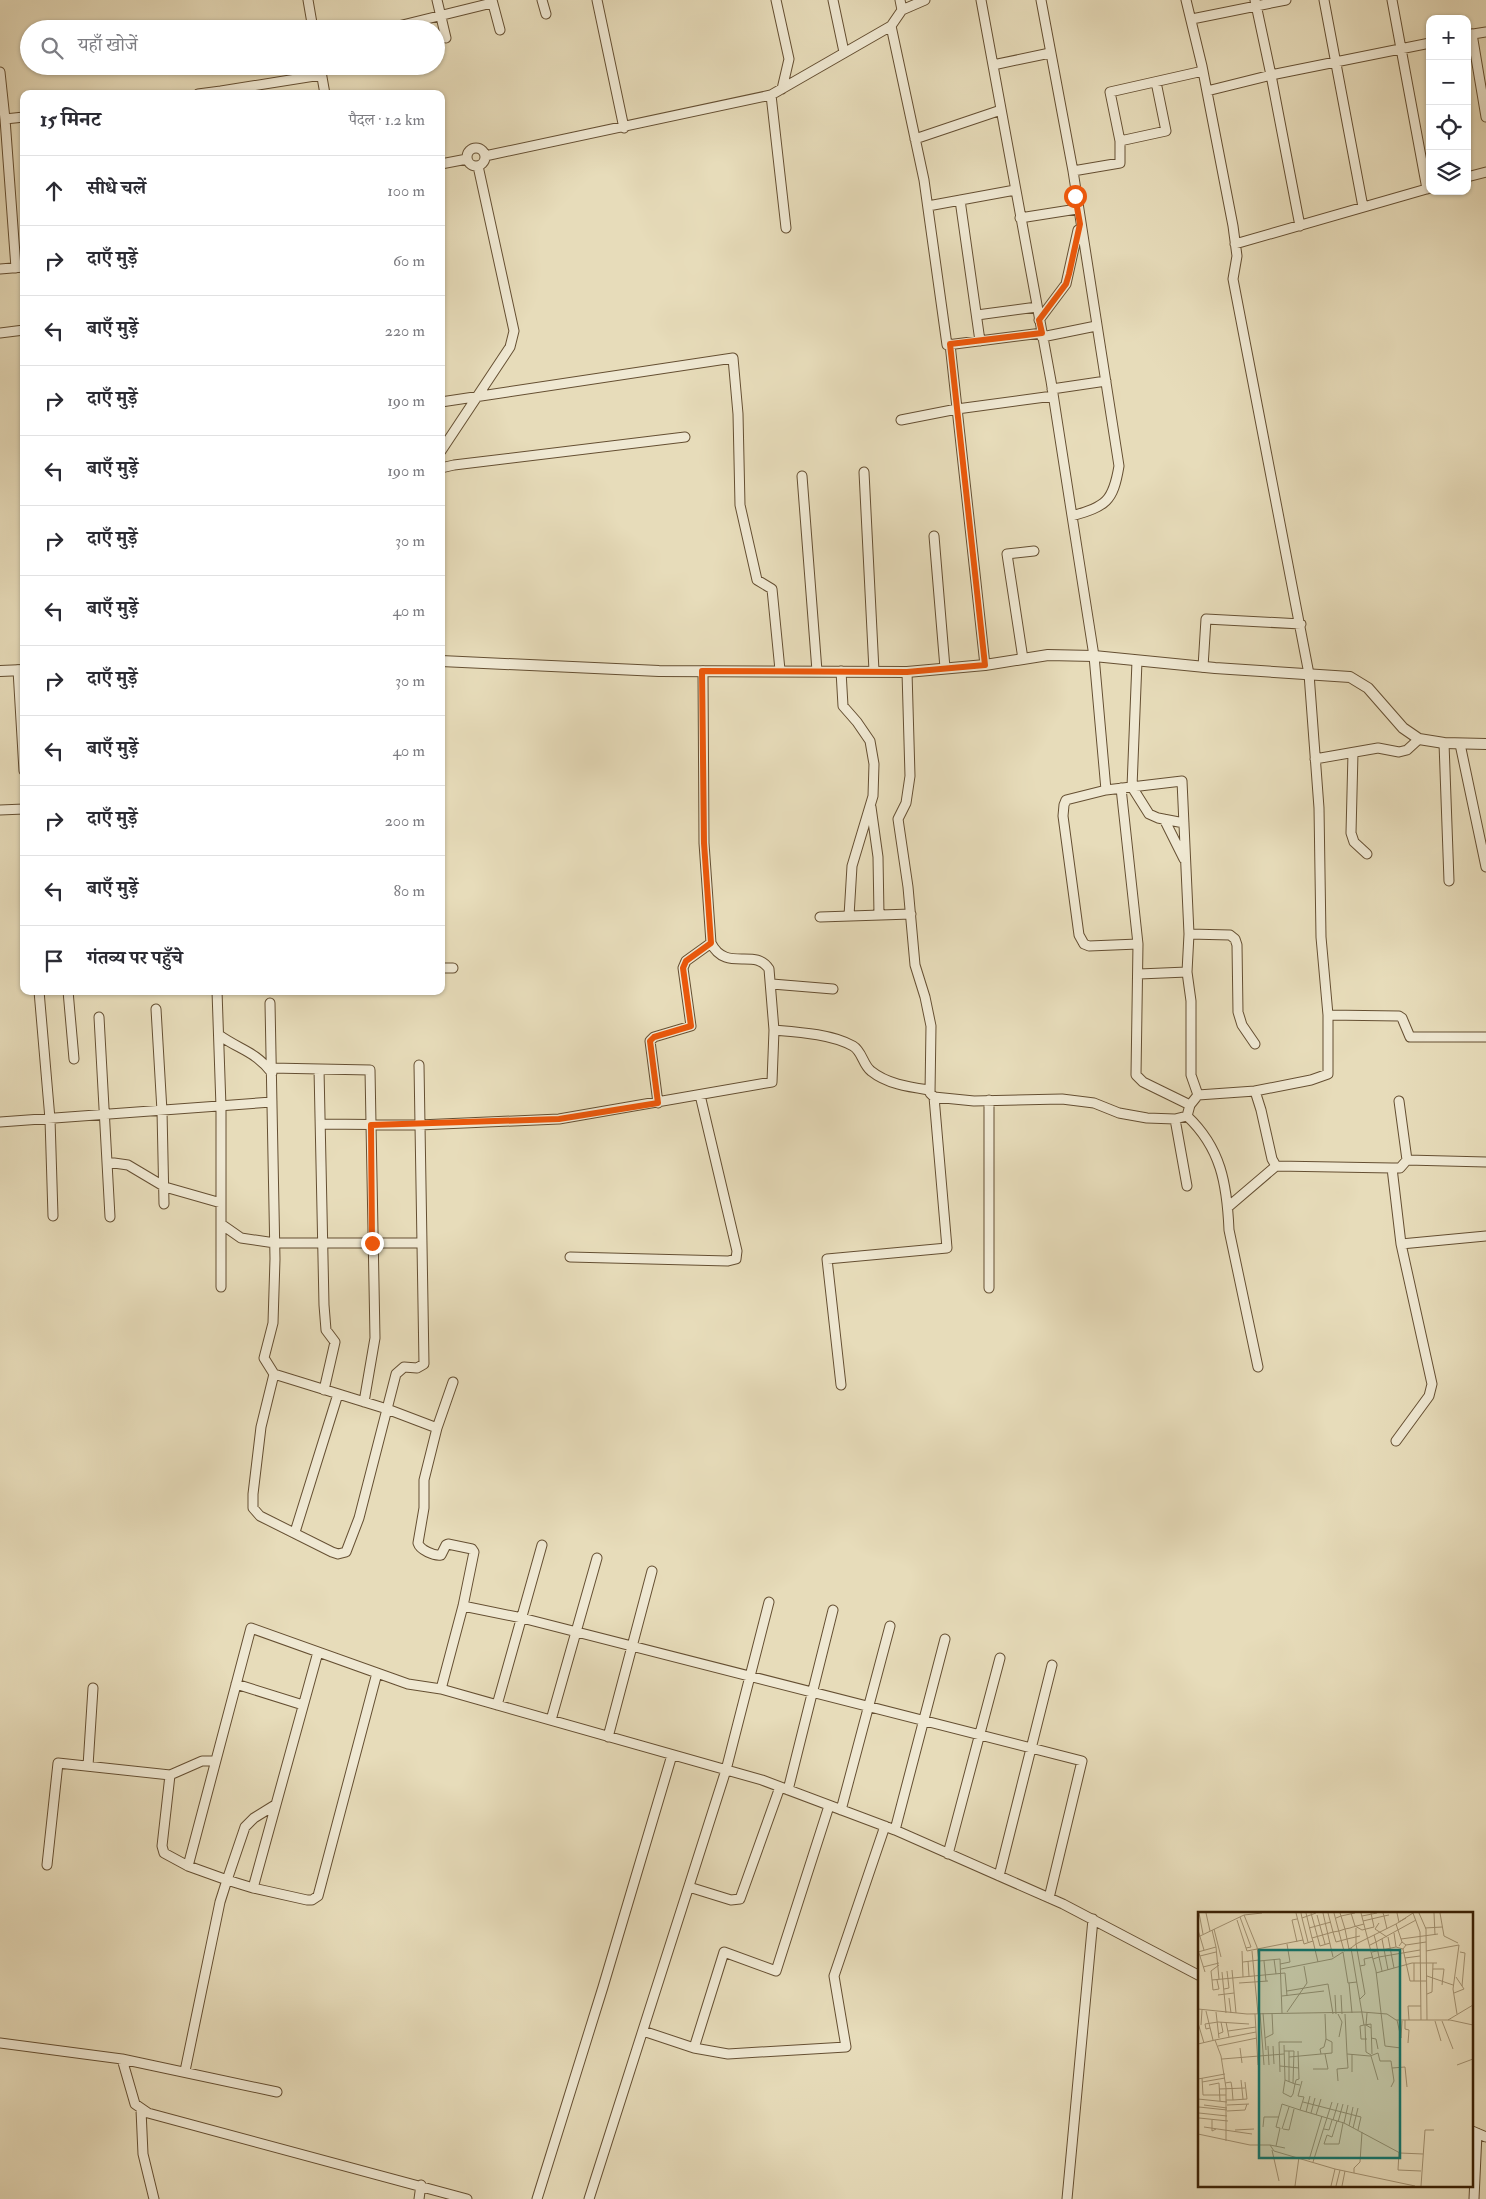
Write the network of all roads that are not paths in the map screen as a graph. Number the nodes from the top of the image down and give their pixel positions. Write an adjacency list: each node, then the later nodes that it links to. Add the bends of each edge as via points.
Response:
1 (308, 0): 21 (street)
2 (437, 0): 19 (street)
3 (542, 0): 18 (street)
4 (597, 0): 52 (street)
5 (776, 0): 43 (street, via 789,59)
6 (833, 0): 33 (street)
7 (900, 0): 17 (street)
8 (925, 0): 17 (street)
9 (981, 0): 36 (street)
10 (1041, 0): 34 (street)
11 (1186, 0): 20 (street)
12 (1286, 0): 16 (street)
13 (1324, 0): 35 (street)
14 (1392, 0): 32 (street)
15 (492, 1): 19 (street); 25 (street)
16 (1255, 3): 20 (street); 41 (street)
17 (902, 10): 24 (street)
18 (546, 14)
19 (441, 15): 22 (street); 23 (street)
20 (1192, 19): 37 (street)
21 (311, 20)
22 (421, 20)
23 (442, 20)
24 (891, 26): 33 (street); 53 (street)
25 (500, 30)
26 (1486, 32): 28 (street)
27 (445, 33): 29 (street)
28 (1471, 35)
29 (446, 38)
30 (1471, 40): 51 (street)
31 (1426, 44): 32 (street)
32 (1401, 49): 35 (street); 62 (street)
33 (844, 52): 43 (street)
34 (1050, 54): 36 (street); 59 (street)
35 (1336, 62): 41 (street); 67 (street)
36 (993, 65): 48 (street)
37 (1203, 71): 42 (street); 46 (street)
38 (0, 72): 49 (street)
39 (298, 75): 44 (street)
40 (321, 75): 45 (street)
41 (1271, 75): 46 (street); 71 (street)
42 (1156, 82): 54 (street, via 1166,131); 54 (street, via 1110,92)
43 (782, 89): 47 (street)
44 (230, 90)
45 (324, 90)
46 (1207, 91): 73 (street)
47 (771, 95): 52 (street); 72 (street)
48 (1001, 110): 53 (street); 64 (street)
49 (3, 114): 50 (street); 74 (street)
50 (20, 116)
51 (1486, 117)
52 (624, 128): 55 (street)
53 (915, 139): 66 (street)
54 (1120, 141): 59 (street, via 1120,163)
55 (485, 156): 56 (street, via 480,149 474,148 468,152); 58 (street)
56 (467, 159): 57 (street); 58 (street, via 470,164)
57 (445, 163)
58 (478, 166): 87 (street, via 514,331 510,347)
59 (1072, 171): 68 (street)
60 (1486, 172): 61 (street)
61 (1471, 176)
62 (1426, 178)
63 (1426, 189): 67 (street)
64 (1015, 190): 65 (street); 69 (street)
65 (960, 200): 66 (street); 77 (street)
66 (928, 206): 84 (street, via 947,345)
67 (1363, 207): 71 (street)
68 (1077, 209): 69 (street); 70 (street)
69 (1020, 218): 76 (street)
70 (1080, 224): 78 (street, via 1066,284); 79 (street)
71 (1300, 226): 73 (street)
72 (786, 228)
73 (1235, 244): 99 (street, via 1237,256 1233,279)
74 (20, 267): 75 (street)
75 (0, 269)
76 (1037, 307): 77 (street); 78 (street)
77 (977, 315): 83 (street)
78 (1039, 320): 82 (street)
79 (1096, 326): 82 (street); 85 (street)
80 (20, 330): 81 (street)
81 (0, 333)
82 (1042, 335): 83 (street); 86 (street)
83 (980, 341): 84 (street)
84 (950, 344): 89 (street)
85 (1106, 380): 86 (street); 96 (street, via 1119,466 1117,477 1107,502)
86 (1052, 392): 89 (street); 96 (street)
87 (477, 396): 88 (street); 92 (street); 108 (street, via 733,358 740,505 757,580 772,589)
88 (445, 401)
89 (957, 409): 90 (street); 104 (street)
90 (901, 420)
91 (685, 437): 93 (street)
92 (445, 445)
93 (445, 467)
94 (864, 472): 113 (street)
95 (802, 476): 111 (street)
96 (1072, 516): 100 (street)
97 (934, 536): 106 (street)
98 (1034, 551): 101 (street, via 1007,554)
99 (1301, 624): 105 (street, via 1206,619); 115 (street)
100 (1094, 656): 101 (street, via 1048,655); 102 (street); 124 (street)
101 (1023, 659): 104 (street)
102 (1138, 660): 105 (street); 122 (street)
103 (445, 661): 110 (street)
104 (985, 665): 106 (street)
105 (1203, 667): 115 (street)
106 (945, 668): 114 (street)
107 (20, 670): 109 (street)
108 (780, 670): 110 (street); 111 (street)
109 (0, 671)
110 (702, 671): 139 (street, via 704,843)
111 (817, 671): 112 (street)
112 (841, 671): 113 (street); 125 (street, via 843,706 864,732 872,753 874,781)
113 (874, 671): 114 (street)
114 (907, 672): 134 (street, via 910,776 906,803 898,819)
115 (1309, 674): 116 (street, via 1350,677 1368,688 1403,728); 121 (street)
116 (1419, 739): 117 (street); 120 (street, via 1413,746 1399,752 1378,748)
117 (1444, 744): 118 (street); 133 (street)
118 (1460, 744): 119 (street); 132 (street)
119 (1486, 744)
120 (1353, 753): 121 (street); 130 (street, via 1351,833 1354,842)
121 (1315, 759): 152 (street)
122 (1132, 787): 123 (street); 128 (street, via 1149,814); 129 (street, via 1182,781)
123 (1120, 788): 124 (street); 140 (street)
124 (1106, 790): 140 (street, via 1066,800 1064,805 1079,935 1089,946)
125 (871, 807): 135 (street, via 878,857); 136 (street, via 852,866)
126 (20, 808): 127 (street)
127 (0, 810)
128 (1164, 820): 129 (street); 131 (street)
129 (1184, 823): 131 (street)
130 (1367, 854)
131 (1185, 862): 138 (street)
132 (1486, 867)
133 (1449, 881)
134 (911, 914): 135 (street); 163 (street, via 915,965 926,997 931,1026)
135 (879, 915): 136 (street)
136 (850, 916): 137 (street)
137 (820, 917)
138 (1189, 934): 143 (street); 157 (street, via 1230,935 1235,938 1238,1012 1242,1025)
139 (711, 943): 145 (street, via 723,958 760,960 766,964); 169 (street, via 686,961 683,968 691,1026 650,1041)
140 (1138, 944): 144 (street)
141 (445, 968): 142 (street)
142 (453, 968)
143 (1187, 972): 144 (street); 165 (street, via 1191,1001 1191,1076)
144 (1139, 974): 170 (street, via 1137,1077)
145 (772, 984): 146 (street); 154 (street)
146 (833, 989)
147 (39, 995): 175 (street)
148 (68, 995): 158 (street)
149 (217, 995): 155 (street)
150 (270, 1003): 161 (street)
151 (156, 1009): 172 (street)
152 (1328, 1015): 156 (street, via 1399,1016 1410,1037); 162 (street, via 1328,1074)
153 (99, 1018): 173 (street)
154 (774, 1030): 163 (street, via 842,1041 855,1047 870,1070 900,1085); 164 (street, via 772,1082)
155 (219, 1035): 161 (street, via 257,1056); 171 (street)
156 (1486, 1037)
157 (1255, 1044)
158 (74, 1059)
159 (419, 1065): 179 (street)
160 (319, 1069): 161 (street); 178 (street); 180 (street, via 370,1070)
161 (271, 1071): 168 (street)
162 (1255, 1091): 165 (street); 184 (street)
163 (932, 1094): 166 (street); 206 (street, via 946,1248 827,1259)
164 (700, 1095): 169 (street); 200 (street, via 737,1250 736,1259)
165 (1198, 1095): 170 (street)
166 (989, 1100): 176 (street, via 1094,1103 1119,1113); 202 (street)
167 (1399, 1101): 181 (street)
168 (272, 1102): 171 (street); 196 (street)
169 (658, 1103): 179 (street, via 559,1119)
170 (1190, 1105): 174 (street)
171 (221, 1106): 172 (street); 188 (street)
172 (162, 1111): 173 (street); 187 (street)
173 (105, 1116): 175 (street); 182 (street)
174 (1187, 1116): 176 (street); 190 (street, via 1202,1130 1219,1160)
175 (50, 1119): 177 (street); 191 (street)
176 (1175, 1119): 186 (street)
177 (0, 1122)
178 (321, 1124): 180 (street); 195 (street)
179 (420, 1124): 180 (street); 198 (street)
180 (371, 1125): 197 (street)
181 (1407, 1160): 183 (street); 185 (street, via 1400,1168)
182 (107, 1162): 187 (street, via 135,1167); 192 (street)
183 (1486, 1162)
184 (1276, 1166): 185 (street); 190 (street)
185 (1392, 1168): 199 (street)
186 (1187, 1186)
187 (165, 1187): 188 (street); 189 (street)
188 (221, 1203): 193 (street)
189 (164, 1204)
190 (1228, 1207): 203 (street, via 1229,1230)
191 (53, 1216)
192 (110, 1217)
193 (221, 1224): 196 (street, via 241,1238); 201 (street)
194 (1486, 1236): 199 (street)
195 (324, 1242): 196 (street); 197 (street); 207 (street, via 326,1330 335,1342)
196 (275, 1243): 204 (street, via 273,1323 264,1358)
197 (372, 1243): 198 (street); 209 (street, via 374,1338)
198 (421, 1243): 210 (street, via 424,1364 399,1370)
199 (1401, 1244): 212 (street, via 1432,1384 1429,1396)
200 (570, 1258)
201 (221, 1287)
202 (989, 1288)
203 (1258, 1367)
204 (274, 1374): 207 (street); 213 (street, via 261,1427 253,1508 260,1516)
205 (453, 1382): 211 (street)
206 (841, 1385)
207 (324, 1390): 208 (street)
208 (338, 1394): 209 (street); 213 (street)
209 (364, 1402): 210 (street)
210 (387, 1409): 211 (street); 213 (street, via 359,1518 346,1552 332,1552)
211 (436, 1428): 218 (street, via 424,1480 424,1508 418,1546 438,1556 448,1544 474,1551)
212 (1396, 1441)
213 (295, 1532)
214 (542, 1545): 220 (street)
215 (597, 1558): 222 (street)
216 (652, 1571): 224 (street)
217 (769, 1602): 229 (street)
218 (463, 1606): 220 (street); 232 (street)
219 (833, 1610): 233 (street)
220 (522, 1618): 222 (street); 235 (street)
221 (890, 1626): 236 (street)
222 (576, 1632): 224 (street); 238 (street)
223 (945, 1639): 237 (street)
224 (632, 1646): 229 (street); 240 (street)
225 (318, 1652): 228 (street); 230 (street, via 250,1628); 234 (street)
226 (1000, 1658): 239 (street)
227 (1052, 1664): 241 (street)
228 (377, 1673): 232 (street, via 408,1684); 259 (street, via 318,1896 307,1900)
229 (750, 1676): 233 (street); 245 (street)
230 (236, 1684): 234 (street); 243 (street)
231 (93, 1688): 244 (street)
232 (441, 1689): 235 (street)
233 (813, 1691): 236 (street); 247 (street)
234 (303, 1705): 248 (street)
235 (497, 1705): 238 (street)
236 (869, 1706): 237 (street); 250 (street)
237 (924, 1719): 239 (street); 252 (street)
238 (551, 1720): 240 (street)
239 (980, 1734): 241 (street); 253 (street)
240 (608, 1737): 242 (street)
241 (1031, 1748): 256 (street); 260 (street, via 1082,1761)
242 (672, 1755): 245 (street); 275 (street)
243 (216, 1761): 246 (street, via 202,1761); 255 (street)
244 (88, 1766): 246 (street); 254 (street, via 58,1763)
245 (726, 1770): 247 (street); 258 (street)
246 (170, 1776): 255 (street, via 162,1850)
247 (784, 1788): 249 (street); 258 (street, via 740,1899 731,1900)
248 (275, 1805): 257 (street, via 245,1827); 259 (street)
249 (830, 1806): 250 (street); 265 (street, via 776,1971 724,1952)
250 (841, 1810): 251 (street)
251 (885, 1826): 252 (street); 265 (street, via 834,1976 846,2047 728,2054)
252 (895, 1830): 253 (street)
253 (948, 1854): 256 (street)
254 (47, 1865)
255 (188, 1866): 257 (street)
256 (999, 1876): 260 (street)
257 (227, 1880): 259 (street); 267 (street)
258 (689, 1887): 263 (street)
259 (253, 1888)
260 (1049, 1898): 261 (street)
261 (1093, 1919): 262 (street); 277 (street)
262 (1198, 1975)
263 (643, 2031): 265 (street); 276 (street)
264 (0, 2043): 266 (street)
265 (694, 2048)
266 (122, 2059): 267 (street); 269 (street, via 132,2097)
267 (185, 2071): 268 (street)
268 (277, 2092)
269 (140, 2110): 271 (street); 272 (street, via 143,2154)
270 (1479, 2134): 278 (street)
271 (421, 2186): 273 (street); 274 (street)
272 (154, 2199)
273 (419, 2199)
274 (467, 2199)
275 (537, 2199)
276 (589, 2199)
277 (1067, 2199)
278 (1474, 2199)

